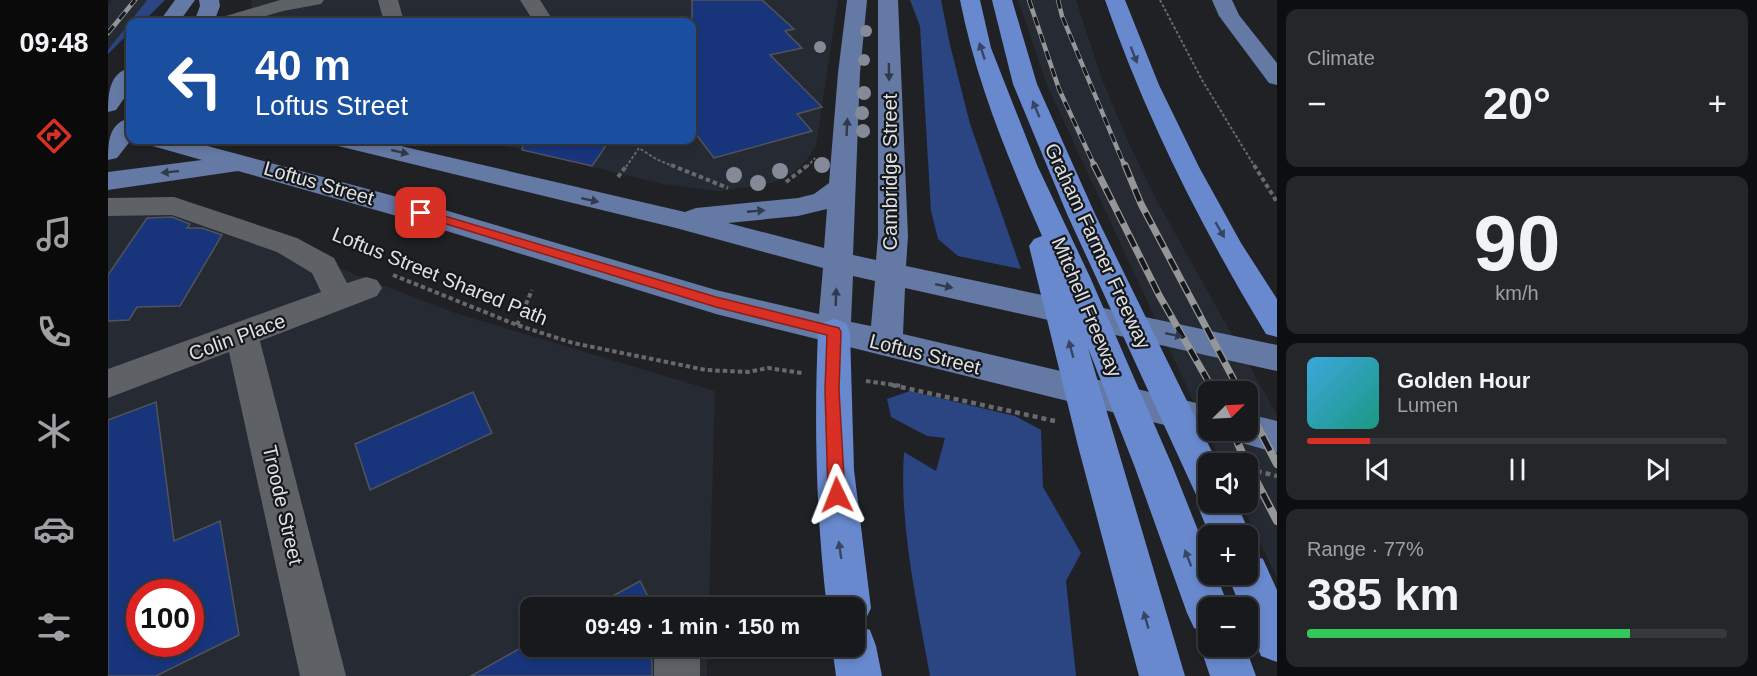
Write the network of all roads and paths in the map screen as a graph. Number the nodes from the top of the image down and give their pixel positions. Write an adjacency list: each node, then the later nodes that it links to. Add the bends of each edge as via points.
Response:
1 (185, 0): 15 (main road)
2 (314, 0): 13 (street)
3 (388, 0): 17 (street)
4 (530, 0): 18 (street)
5 (857, 0): 34 (main road, one-way to 5)
6 (888, 0): 40 (main road, Cambridge Street, one-way to 40)
7 (970, 0): 31 (highway, Mitchell Freeway, one-way to 7, via 980,48)
8 (1002, 0): 55 (highway, Graham Farmer Freeway, one-way to 8, via 1081,214 1025,84)
9 (1115, 0): 44 (highway, one-way to 44, via 1134,56 1166,128)
10 (1160, 0): 37 (path, via 1202,80)
11 (1222, 0): 20 (main road, via 1229,16)
12 (1227, 0): 19 (main road)
13 (280, 6): 14 (street); 16 (street)
14 (207, 10)
15 (172, 18)
16 (240, 18)
17 (393, 18)
18 (541, 18)
19 (1277, 49)
20 (1277, 78)
21 (123, 81): 22 (main road)
22 (108, 105)
23 (124, 129): 29 (main road)
24 (174, 144): 30 (main road, Loftus Street)
25 (361, 144): 38 (main road, one-way to 38)
26 (640, 144): 27 (path)
27 (639, 148): 32 (path); 35 (path, via 656,159)
28 (819, 150): 33 (path, via 802,172)
29 (108, 152)
30 (249, 163): 36 (main road, one-way to 36); 45 (main road, Loftus Street, via 716,302)
31 (1024, 165): 60 (highway, Mitchell Freeway, one-way to 31, via 1153,465); 68 (highway, one-way to 31)
32 (618, 177)
33 (784, 183)
34 (844, 185): 38 (main road, one-way to 34, via 798,207 823,201); 39 (main road)
35 (736, 191)
36 (109, 194): 41 (street, via 174,206 287,245)
37 (1277, 202)
38 (676, 219): 39 (main road)
39 (837, 261): 40 (main road); 45 (main road, one-way to 39)
40 (890, 274): 47 (main road, Cambridge Street); 48 (main road, one-way to 48)
41 (364, 286): 43 (path, Loftus Street Shared Path); 46 (street, Colin Place)
42 (532, 290): 43 (path)
43 (517, 325): 49 (path, Loftus Street Shared Path, via 573,343 706,370 748,372 768,368)
44 (1277, 325)
45 (834, 332): 47 (main road, Loftus Street); 49 (highway)
46 (242, 335): 50 (street, Colin Place); 65 (street, Troode Street)
47 (886, 344): 52 (main road, Loftus Street)
48 (1277, 358)
49 (833, 377): 51 (path, Loftus Street Shared Path, via 901,386); 59 (highway, one-way to 49, via 838,536)
50 (108, 384)
51 (1036, 416)
52 (1198, 418)
53 (1258, 432): 54 (main road)
54 (1277, 437)
55 (1198, 463)
56 (1258, 471): 57 (path)
57 (1277, 476)
58 (1253, 585): 61 (highway)
59 (847, 597)
60 (1203, 597)
61 (1277, 640)
62 (677, 657): 66 (street)
63 (856, 657): 67 (highway)
64 (1226, 657): 69 (highway)
65 (323, 676)
66 (677, 676)
67 (859, 676)
68 (1162, 676)
69 (1233, 676)

